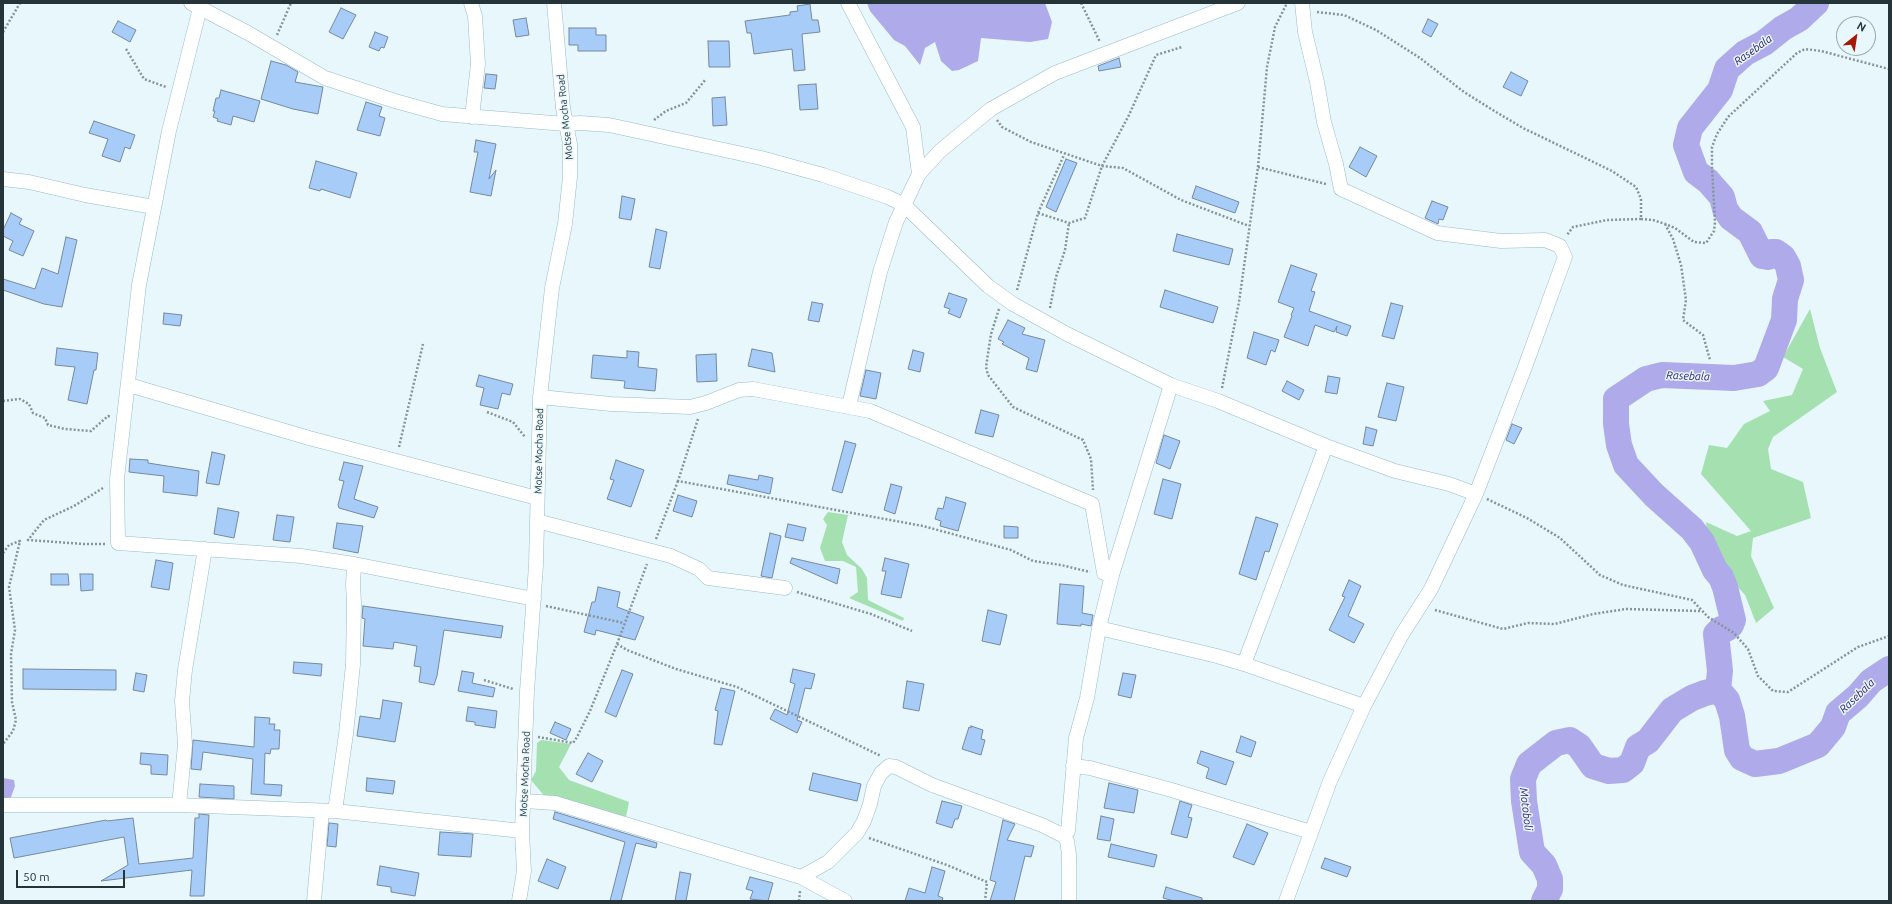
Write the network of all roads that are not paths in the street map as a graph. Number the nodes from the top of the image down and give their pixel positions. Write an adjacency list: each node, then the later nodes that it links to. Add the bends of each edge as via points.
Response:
1 (471, 3): 7 (street, via 475,16 478,64)
2 (554, 3): 8 (street, Motse Mocha Road)
3 (848, 3): 9 (street, via 914,127)
4 (1238, 3): 9 (street, via 1055,73 991,109 940,150)
5 (196, 5): 7 (street, via 325,78 442,114); 12 (street)
6 (1303, 7): 18 (street, via 1324,122 1341,189 1437,233 1501,241 1545,240 1560,246 1565,257 1526,367)
7 (472, 117): 8 (street)
8 (565, 124): 11 (street, via 609,125 700,144 823,175); 15 (street, Motse Mocha Road, via 570,144 570,177 565,224 552,288)
9 (919, 174): 11 (street)
10 (3, 178): 12 (street)
11 (904, 205): 13 (street, via 971,271 1009,301 1044,322); 16 (street, via 880,272)
12 (154, 207): 14 (street, via 139,285)
13 (1172, 385): 17 (street, via 1218,401); 23 (street, via 1131,518)
14 (129, 386): 19 (street); 21 (street, via 117,479 118,543)
15 (540, 398): 16 (street, via 690,407 739,390 753,389); 19 (street, Motse Mocha Road)
16 (850, 406): 23 (street, via 900,423 1092,504)
17 (1326, 446): 18 (street, via 1395,471 1449,484); 27 (street)
18 (1476, 494): 28 (street, via 1430,589)
19 (537, 498): 20 (street, Motse Mocha Road)
20 (537, 521): 24 (street, via 652,550 687,563 708,578); 25 (street, Motse Mocha Road)
21 (205, 549): 22 (street, via 301,556); 32 (street, via 184,678 182,701 185,745)
22 (354, 564): 25 (street); 33 (street, via 353,664 346,734)
23 (1108, 574): 26 (street)
24 (785, 588)
25 (534, 601): 30 (street, Motse Mocha Road, via 527,691)
26 (1099, 628): 27 (street); 29 (street, via 1087,698 1076,738)
27 (1244, 664): 28 (street)
28 (1364, 706): 35 (street, via 1330,781)
29 (1073, 766): 35 (street, via 1090,768 1168,789); 36 (street, via 1068,831)
30 (524, 801): 34 (street, Motse Mocha Road); 37 (street, via 555,803)
31 (3, 804): 32 (street)
32 (180, 805): 33 (street)
33 (328, 811): 34 (street); 38 (street)
34 (522, 831): 39 (street, Motse Mocha Road, via 524,871)
35 (1311, 832): 42 (street)
36 (1064, 836): 37 (street, via 1042,825 932,785 889,766 881,773 874,786 870,804 857,833 828,862); 41 (street, via 1069,854)
37 (801, 876): 40 (street)
38 (314, 901)
39 (519, 901)
40 (845, 901)
41 (1069, 901)
42 (1286, 901)

